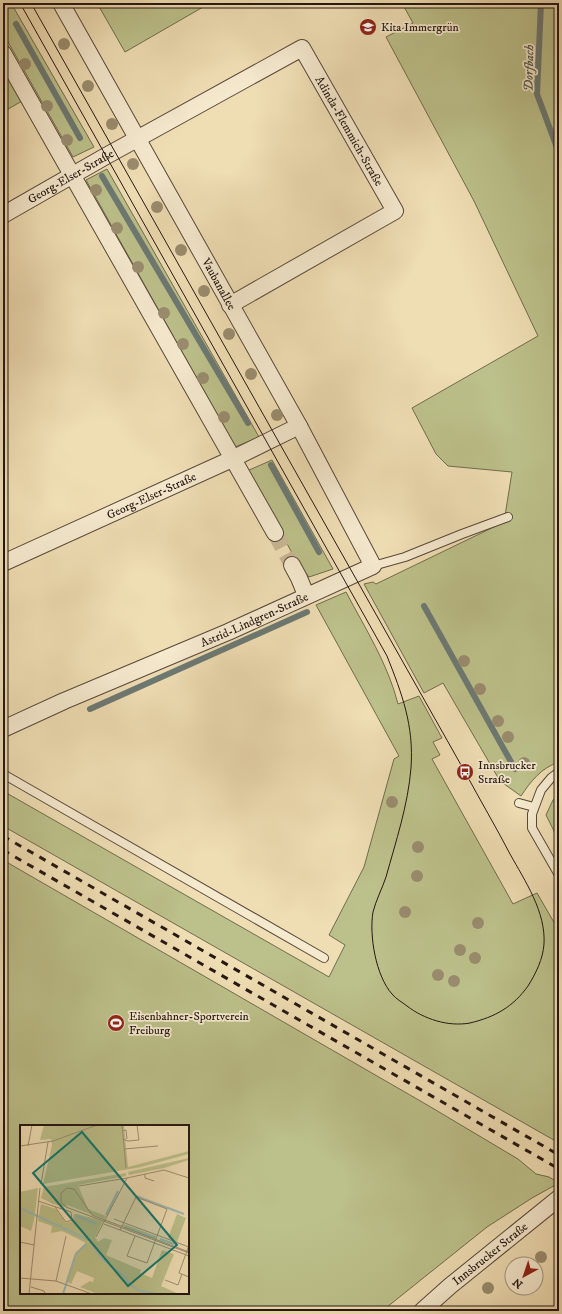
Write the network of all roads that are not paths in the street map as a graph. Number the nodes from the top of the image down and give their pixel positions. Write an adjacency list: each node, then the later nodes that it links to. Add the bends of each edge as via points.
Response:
1 (61, 3): 3 (street, Vaubanallee)
2 (3, 53): 4 (street)
3 (138, 138): 4 (street, Georg-Elser-Straße); 6 (street, Vaubanallee); 6 (street, Adinda-Flemmich-Straße, via 302,48 395,211)
4 (72, 176): 5 (street, Georg-Elser-Straße); 8 (street)
5 (3, 215)
6 (230, 305): 7 (street, Vaubanallee)
7 (299, 426): 8 (street, Georg-Elser-Straße); 13 (street, Vaubanallee)
8 (232, 459): 10 (street); 11 (street, Georg-Elser-Straße)
9 (508, 517): 13 (lane, Astrid-Lindgren-Straße, via 405,557)
10 (275, 534)
11 (3, 563)
12 (292, 565): 14 (street)
13 (373, 566): 14 (street, Astrid-Lindgren-Straße)
14 (306, 595): 15 (street, Astrid-Lindgren-Straße, via 228,632)
15 (3, 729)
16 (559, 772): 19 (lane, via 541,790)
17 (3, 774): 21 (lane)
18 (519, 803): 19 (lane)
19 (534, 807): 20 (lane, via 532,828)
20 (559, 875)
21 (324, 958)
22 (559, 1198): 23 (street, Innsbrucker Straße)
23 (422, 1311)

